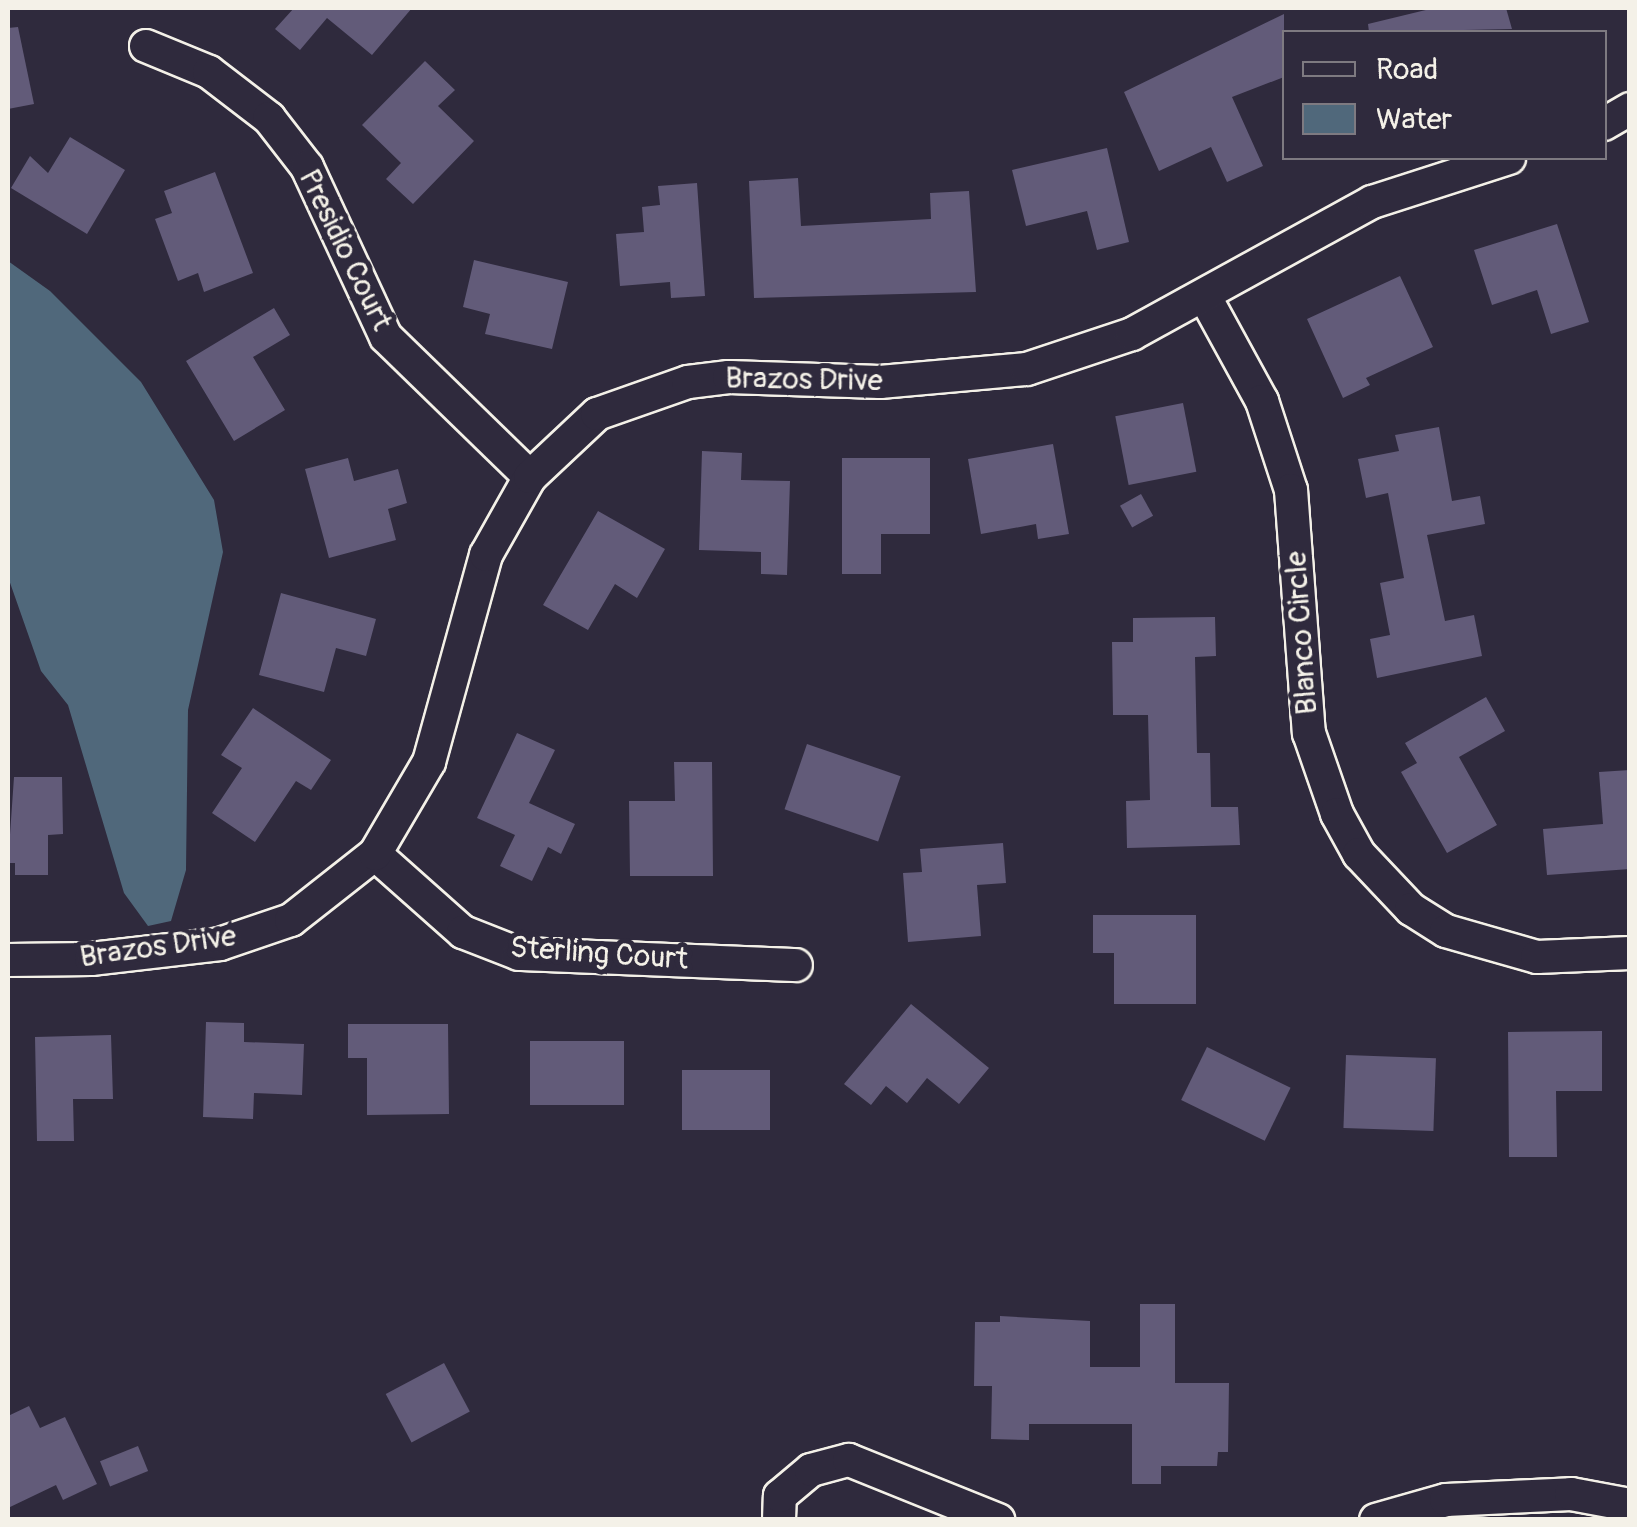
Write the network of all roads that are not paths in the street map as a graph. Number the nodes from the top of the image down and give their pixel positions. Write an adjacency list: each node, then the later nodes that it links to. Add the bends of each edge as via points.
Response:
1 (146, 46): 6 (street, Presidio Court, via 208,72 268,118 306,167 386,338)
2 (1630, 109): 3 (street)
3 (1607, 122)
4 (1503, 160): 5 (street, Brazos Drive, via 1372,202)
5 (1205, 297): 6 (street, Brazos Drive, via 1132,334 1027,369 880,382 688,382 597,414); 8 (street, Blanco Circle, via 1262,401 1291,490 1310,732 1337,814 1359,854 1400,898 1446,932 1537,957)
6 (530, 477): 7 (street, Brazos Drive, via 486,554 429,762)
7 (375, 854): 9 (street, Brazos Drive, via 291,920 220,944 91,959); 10 (street, Sterling Court, via 463,932 519,954)
8 (1630, 954)
9 (8, 960)
10 (796, 966)
11 (1619, 1509): 14 (street, via 1571,1494 1446,1500)
12 (779, 1520): 13 (street, via 780,1496 811,1470 849,1460)
13 (998, 1520)
14 (1376, 1520)

